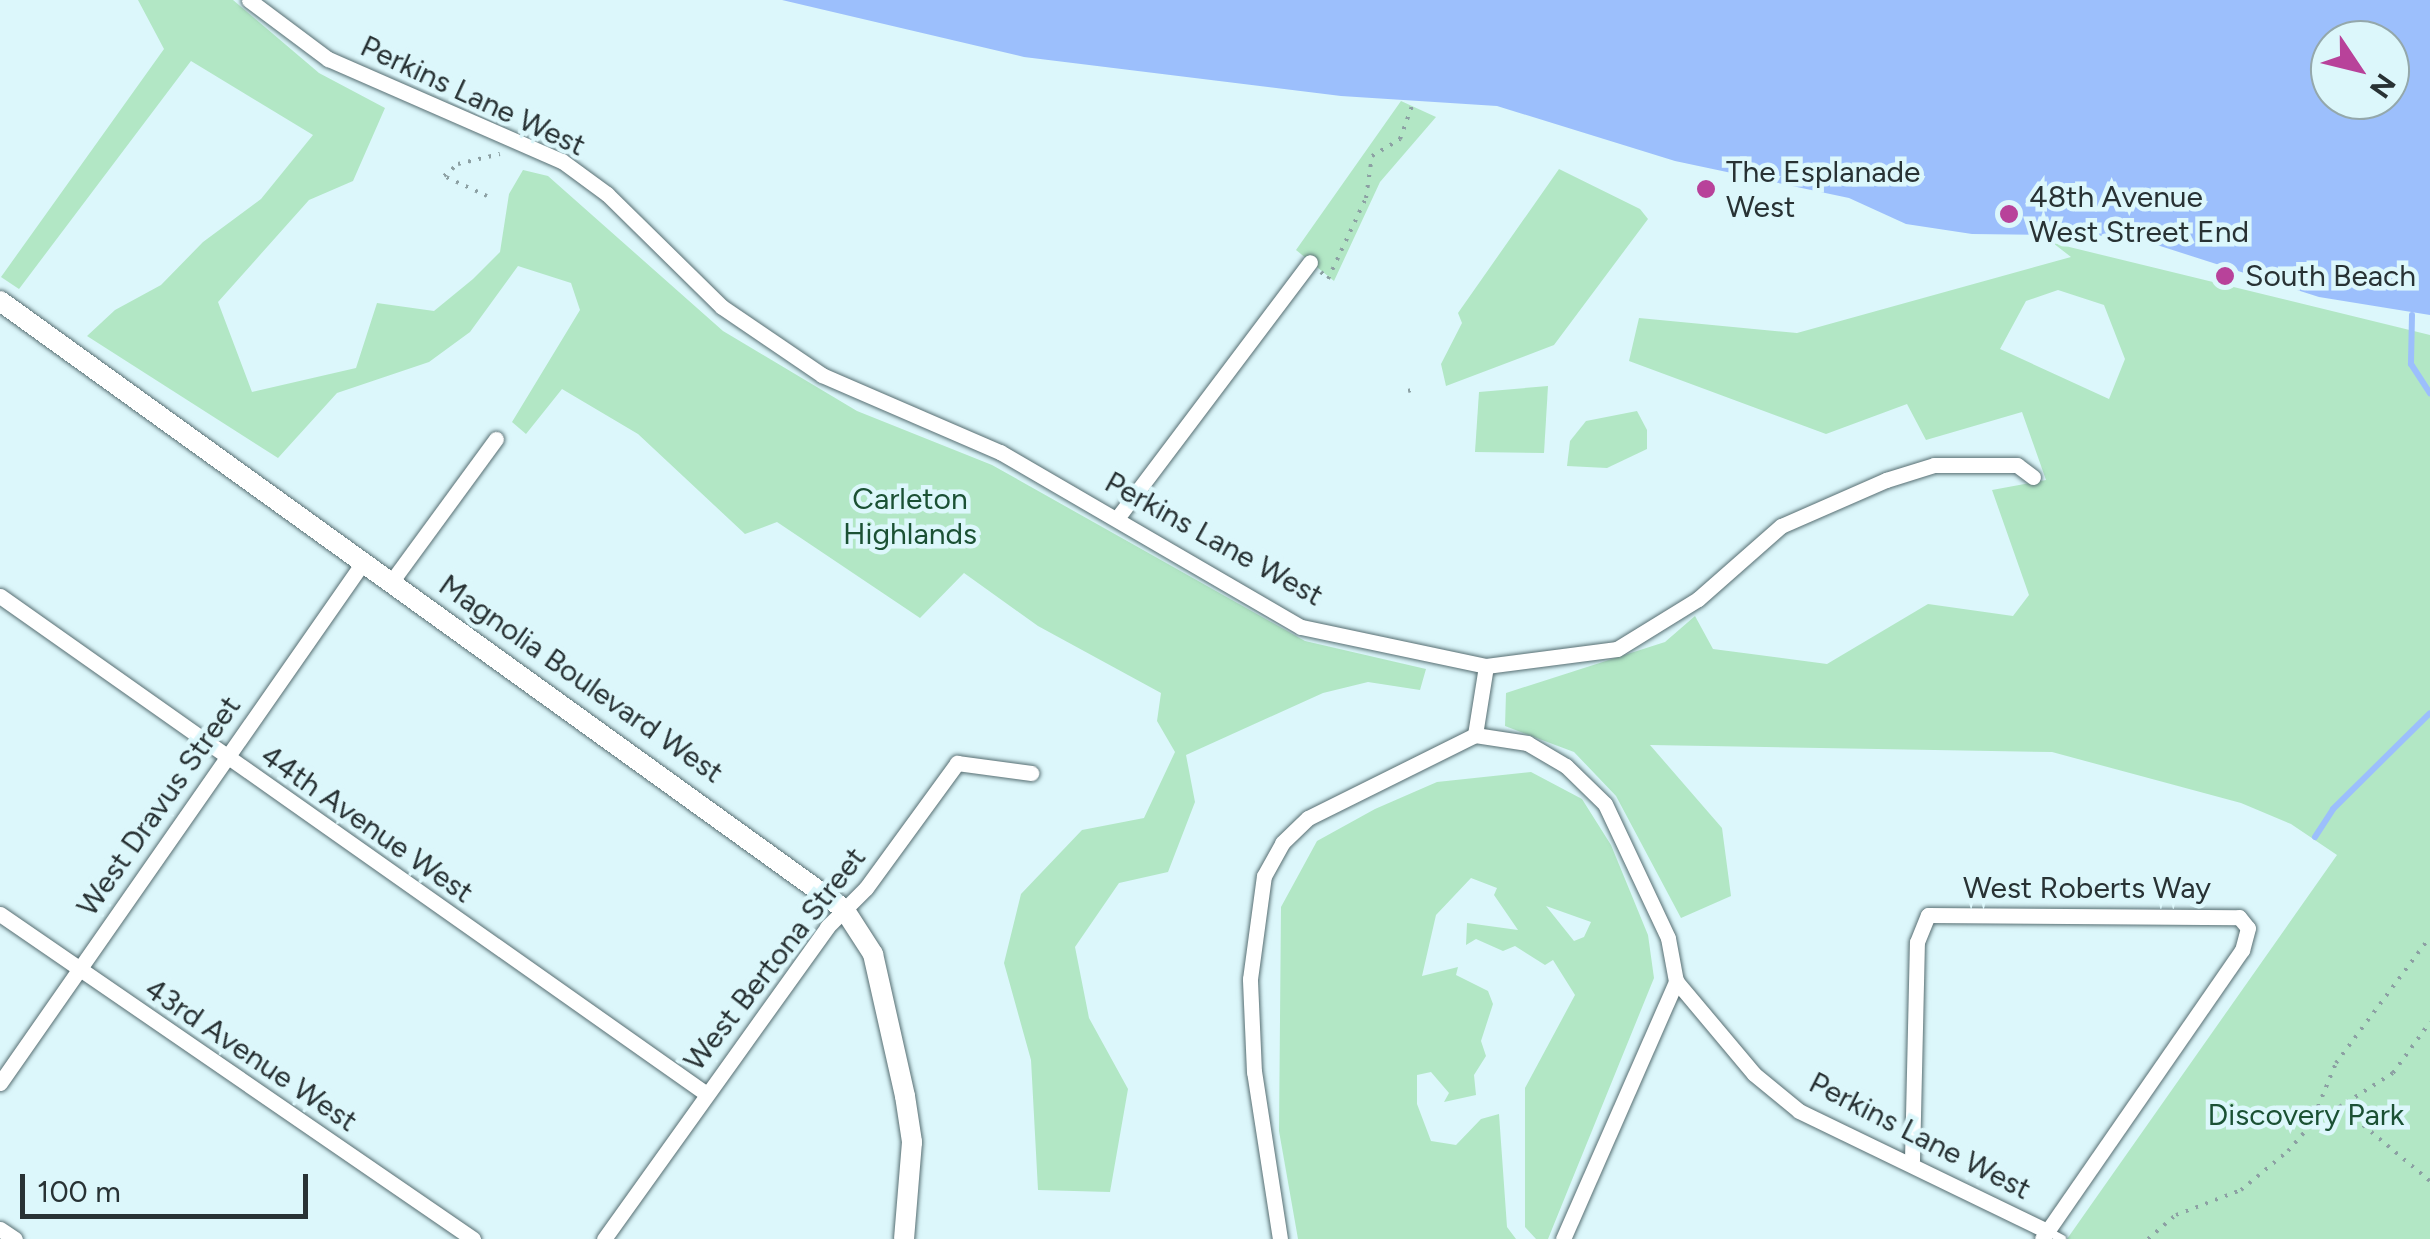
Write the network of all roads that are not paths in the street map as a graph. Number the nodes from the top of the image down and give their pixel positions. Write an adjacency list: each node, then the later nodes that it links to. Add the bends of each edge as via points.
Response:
1 (248, 0): 6 (street, Perkins Lane West, via 328,59 562,161 607,194 722,308 822,376 1000,452)
2 (1310, 262): 6 (street)
3 (0, 301): 7 (street, Magnolia Boulevard West)
4 (496, 440): 8 (street)
5 (2033, 477): 10 (street, Perkins Lane West, via 2016,465 1934,466 1886,480 1781,526 1698,599 1617,649)
6 (1118, 517): 10 (street, Perkins Lane West, via 1301,627)
7 (364, 561): 8 (street, Magnolia Boulevard West); 12 (street, West Dravus Street)
8 (392, 581): 14 (street, Magnolia Boulevard West)
9 (0, 596): 12 (street, 44th Avenue West)
10 (1486, 666): 11 (street)
11 (1475, 735): 17 (street, Perkins Lane West, via 1526,743 1566,766 1605,804 1668,938); 27 (street, via 1308,818 1282,843 1264,876 1250,978 1252,1036 1255,1101)
12 (226, 758): 16 (street, West Dravus Street); 19 (street, 44th Avenue West)
13 (1031, 773): 14 (street, West Bertona Street, via 956,763)
14 (844, 909): 19 (street, West Bertona Street); 26 (street, Magnolia Boulevard West, via 873,954 902,1080 912,1142)
15 (0, 914): 16 (street, 43rd Avenue West)
16 (78, 970): 18 (street, West Dravus Street); 24 (street, 43rd Avenue West)
17 (1676, 981): 20 (street, Perkins Lane West, via 1754,1074 1800,1111); 28 (street)
18 (0, 1083)
19 (705, 1093): 25 (street, West Bertona Street)
20 (1912, 1160): 22 (street, Perkins Lane West); 22 (street, West Roberts Way, via 1917,942 1928,915 2239,917 2248,928 2242,950)
21 (0, 1228): 23 (street)
22 (2050, 1236)
23 (15, 1239)
24 (473, 1239)
25 (604, 1239)
26 (904, 1239)
27 (1280, 1239)
28 (1563, 1239)

